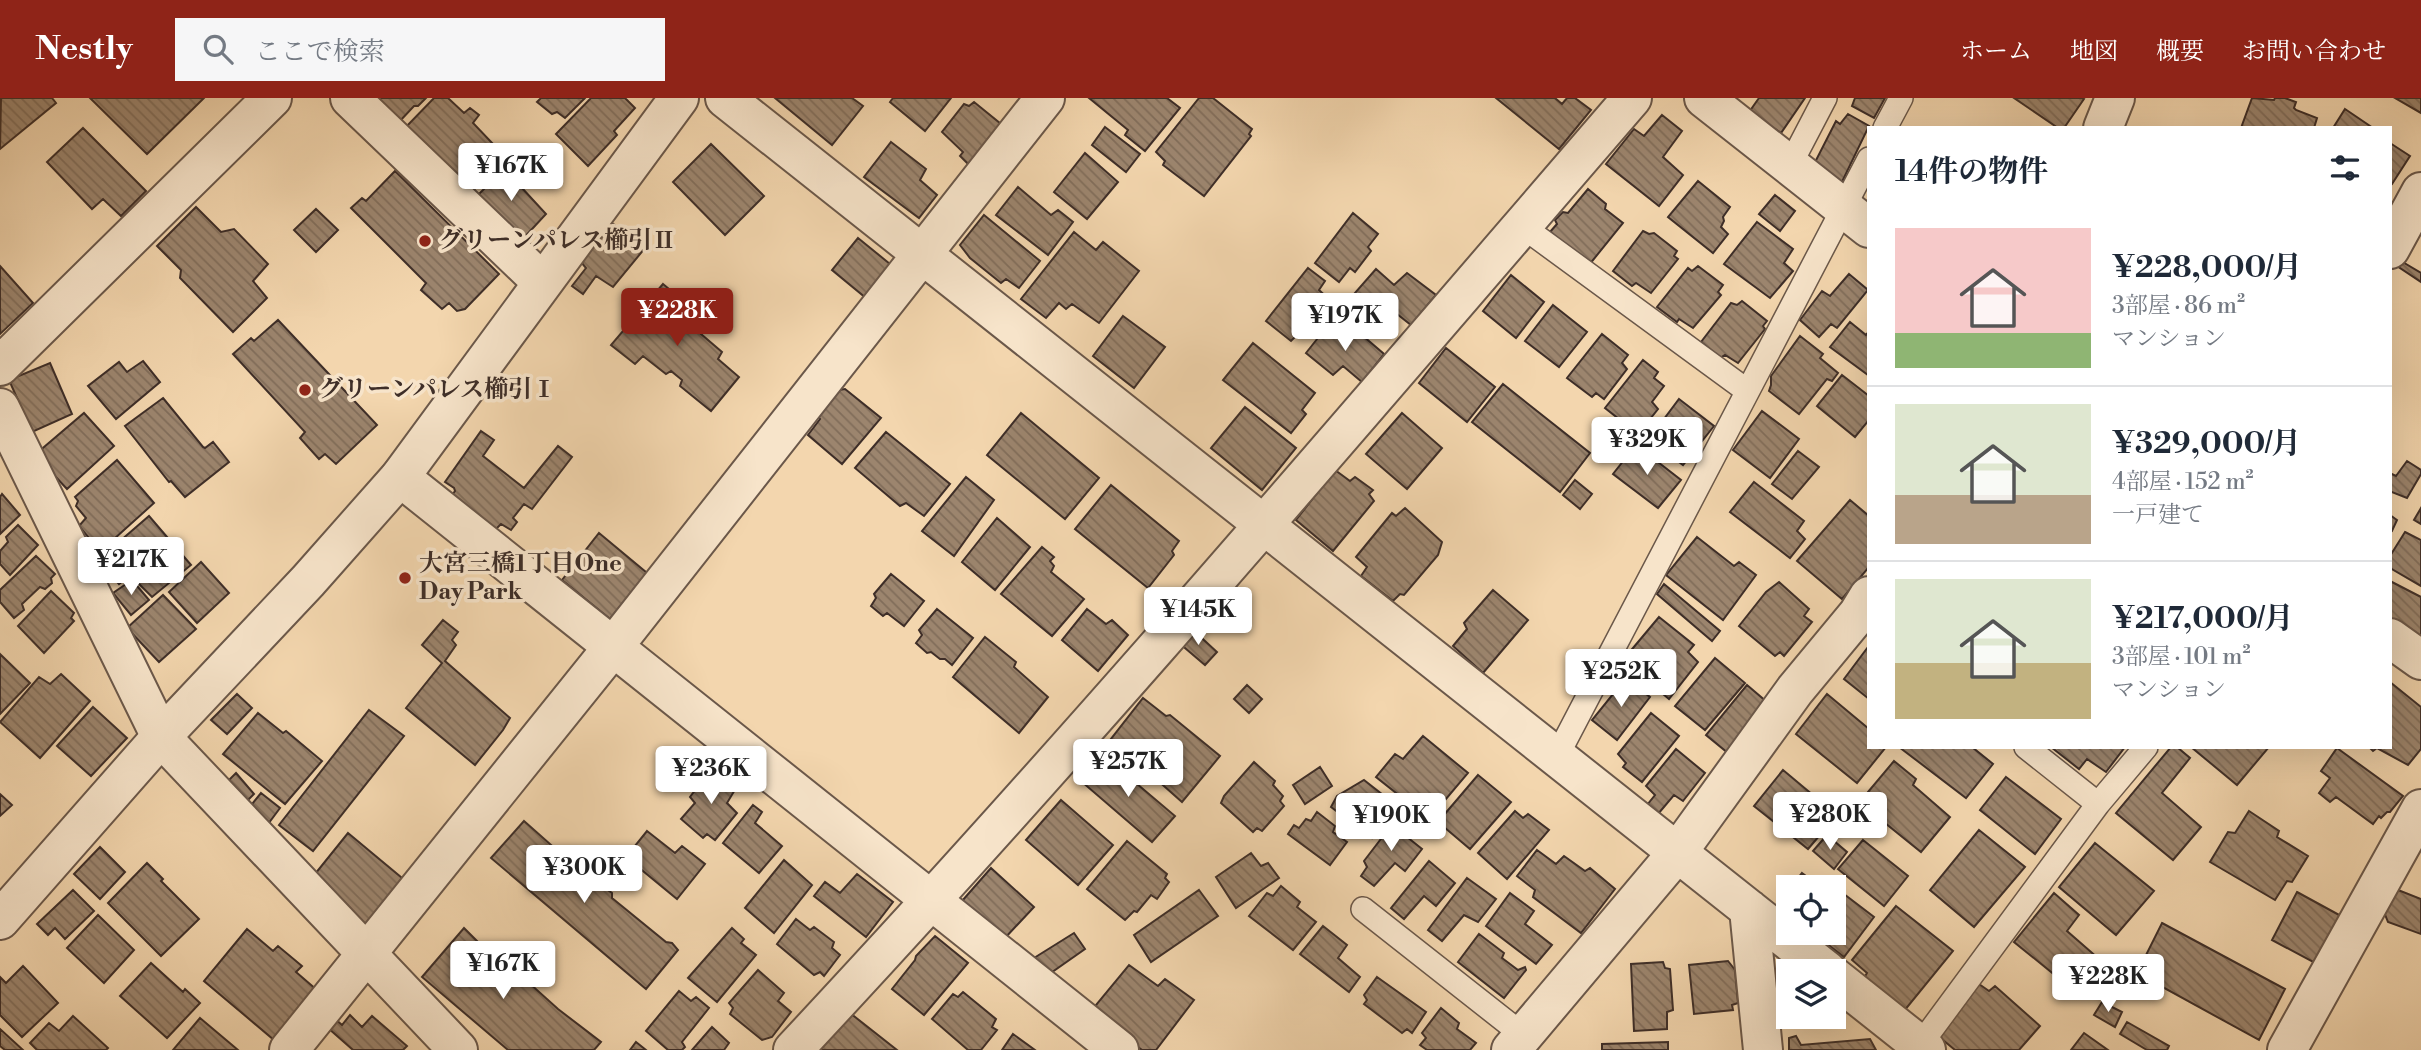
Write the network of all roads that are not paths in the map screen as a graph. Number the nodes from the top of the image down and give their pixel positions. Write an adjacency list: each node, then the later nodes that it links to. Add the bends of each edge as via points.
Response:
1 (272, 98): 21 (street)
2 (349, 98): 20 (street)
3 (679, 98): 20 (street)
4 (725, 98): 19 (street)
5 (1045, 98): 19 (street)
6 (1632, 98): 17 (street)
7 (1704, 98): 13 (street)
8 (1825, 98): 13 (lane)
9 (1901, 98): 11 (lane)
10 (2115, 98): 12 (street)
11 (1886, 126)
12 (2104, 126)
13 (1790, 165): 16 (street)
14 (1867, 168): 16 (lane)
15 (2421, 192): 18 (street)
16 (1856, 217): 22 (lane)
17 (1522, 226): 22 (lane); 25 (street)
18 (2392, 245)
19 (923, 254): 25 (street); 28 (street)
20 (542, 282): 24 (street)
21 (0, 366)
22 (1746, 390): 33 (lane)
23 (0, 408): 30 (street)
24 (400, 477): 28 (street); 30 (street)
25 (1264, 524): 33 (street); 37 (street)
26 (1865, 611): 36 (street, via 1795,690)
27 (2392, 639): 29 (street)
28 (613, 647): 37 (street); 41 (street)
29 (2421, 660)
30 (161, 737): 40 (street); 41 (street)
31 (2029, 749): 34 (lane)
32 (2144, 749): 34 (lane)
33 (1557, 757): 36 (street)
34 (2098, 804): 45 (lane)
35 (2421, 809): 51 (street)
36 (1677, 853): 39 (street); 44 (street)
37 (932, 901): 48 (street); 49 (street)
38 (1363, 909): 44 (lane)
39 (1749, 909): 42 (street); 50 (street)
40 (0, 920)
41 (365, 954): 46 (street); 47 (street)
42 (1812, 959)
43 (1846, 986): 45 (street)
44 (1517, 1042)
45 (1923, 1048)
46 (289, 1050)
47 (458, 1050)
48 (793, 1050)
49 (1119, 1050)
50 (1763, 1050)
51 (2287, 1050)

